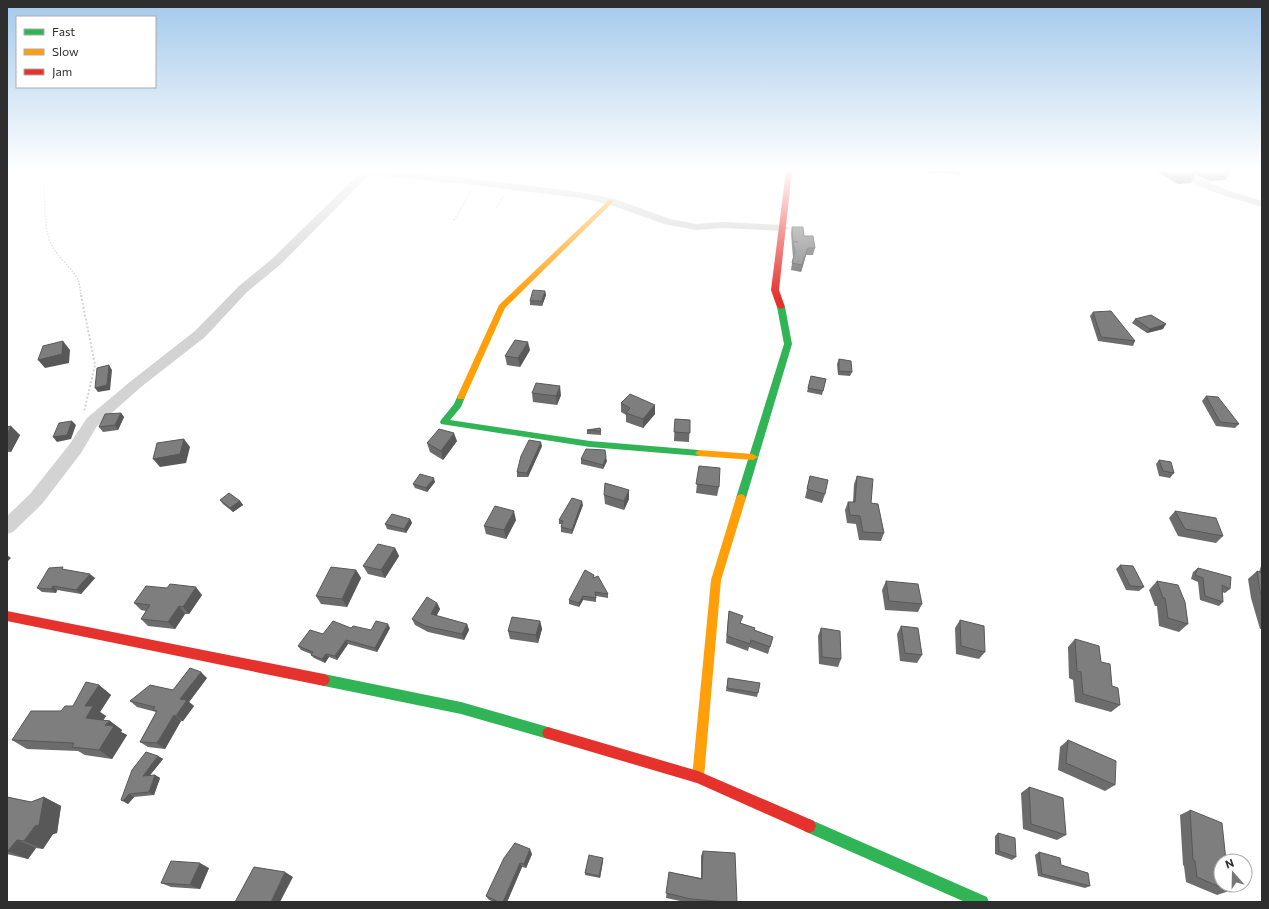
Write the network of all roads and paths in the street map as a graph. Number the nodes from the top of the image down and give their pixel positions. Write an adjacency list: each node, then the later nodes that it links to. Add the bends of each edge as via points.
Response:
1 (45, 213): 9 (path, via 48,237 61,260 73,271 81,289 95,365 83,415)
2 (324, 213): 9 (street, via 277,261 243,289 200,334)
3 (458, 213): 7 (path)
4 (597, 213): 10 (street, via 502,307 458,405 444,422 590,444)
5 (646, 213): 8 (street, via 668,222 696,227 724,225)
6 (785, 213): 8 (street)
7 (454, 220)
8 (784, 228): 10 (street, via 775,290 788,344)
9 (92, 422): 11 (street, via 75,449 36,499)
10 (753, 457): 13 (street, via 716,580)
11 (7, 527)
12 (7, 616): 13 (street, via 460,708)
13 (698, 777): 14 (street)
14 (982, 902)

